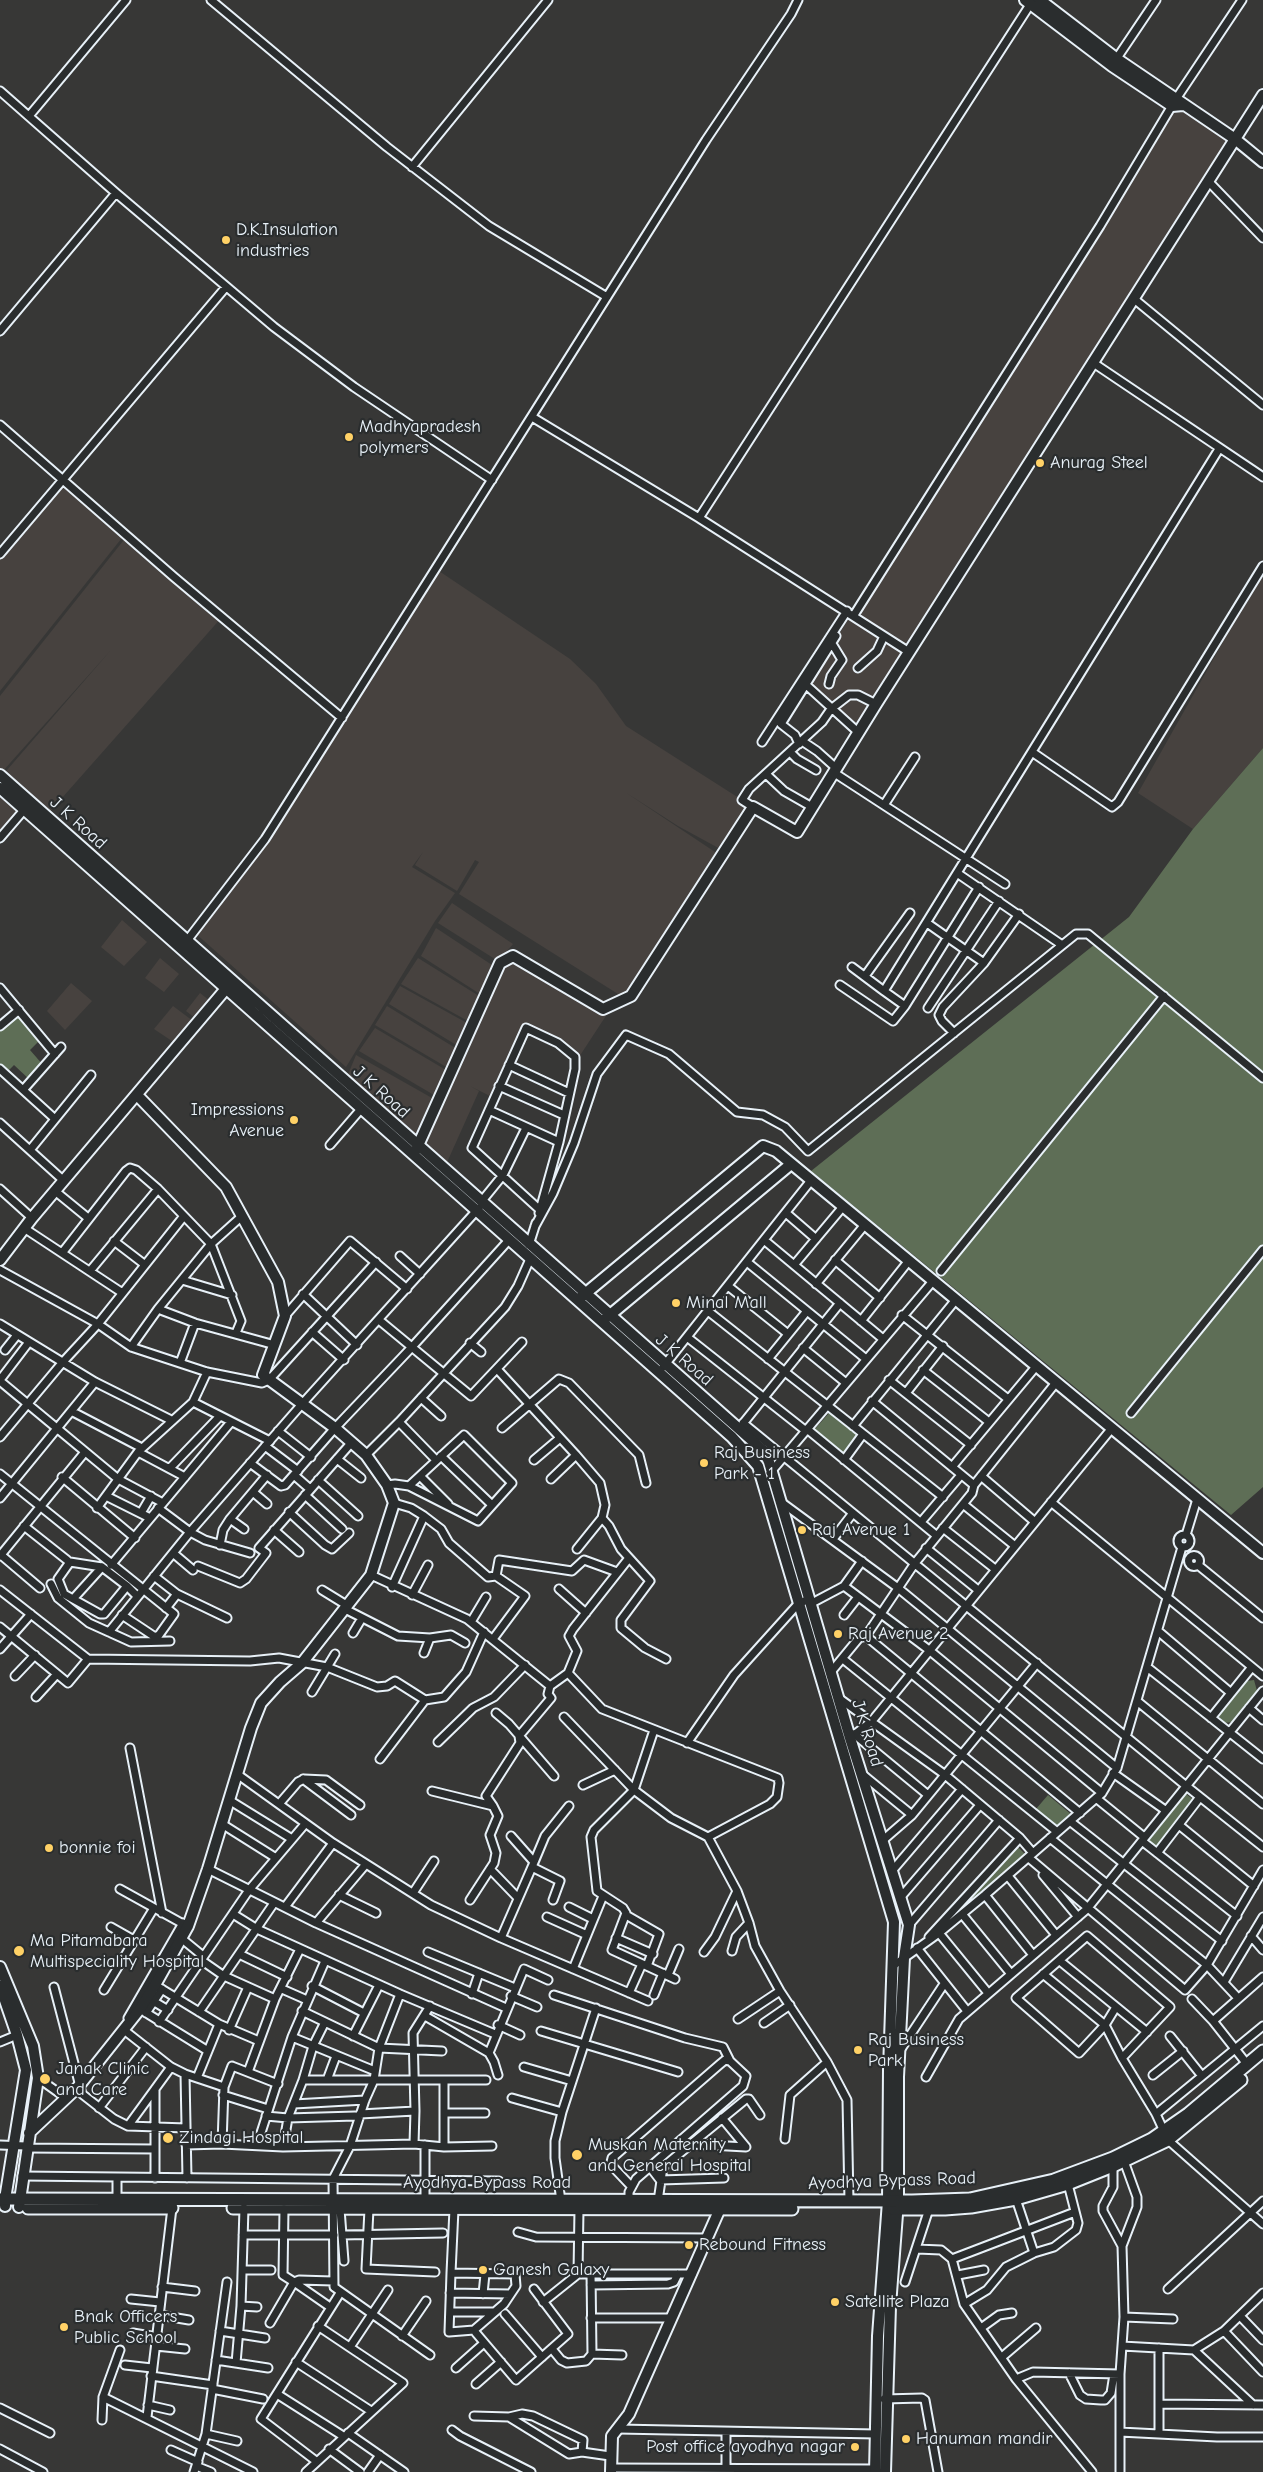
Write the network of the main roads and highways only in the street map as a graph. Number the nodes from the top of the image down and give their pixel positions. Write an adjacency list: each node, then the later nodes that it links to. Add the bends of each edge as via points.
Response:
1 (1263, 2051): 3 (main road, Ayodhya Bypass Road)
2 (1263, 2061): 3 (main road, Ayodhya Bypass Road)
3 (1165, 2135): 8 (main road, Ayodhya Bypass Road, via 1054,2180 970,2199); 8 (main road, Ayodhya Bypass Road, via 1119,2163 1068,2184 1016,2199 929,2210)
4 (2, 2203): 5 (main road, Ayodhya Bypass Road)
5 (104, 2204): 9 (main road, Ayodhya Bypass Road, via 284,2209); 9 (main road, Ayodhya Bypass Road, via 117,2201)
6 (425, 2205): 7 (main road, Ayodhya Bypass Road, via 658,2201); 7 (main road, Ayodhya Bypass Road, via 454,2209 579,2209); 9 (main road, Ayodhya Bypass Road); 9 (main road, Ayodhya Bypass Road, via 369,2209)
7 (722, 2205): 8 (main road, Ayodhya Bypass Road); 8 (main road, Ayodhya Bypass Road, via 850,2202)
8 (893, 2205)
9 (336, 2206)

